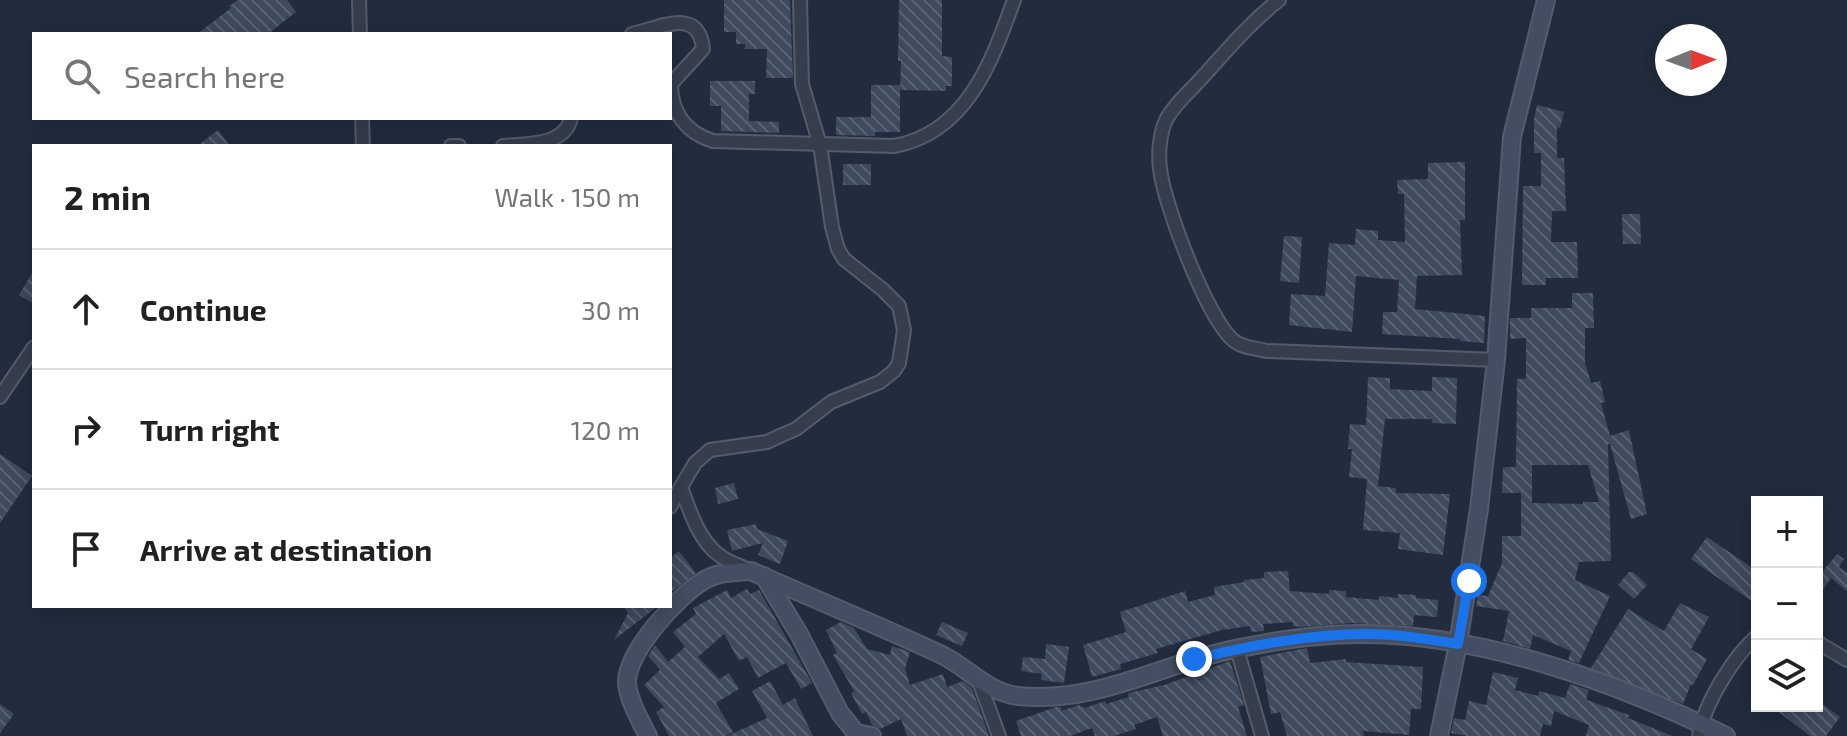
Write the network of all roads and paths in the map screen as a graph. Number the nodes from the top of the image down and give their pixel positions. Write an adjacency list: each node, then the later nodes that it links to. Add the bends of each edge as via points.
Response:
1 (359, 0): 6 (street)
2 (800, 0): 14 (street, via 802,84)
3 (1014, 0): 14 (street, via 984,77 948,120 912,143)
4 (1279, 0): 16 (street, via 1255,19 1166,119 1160,147 1168,202 1217,320 1241,346 1267,351)
5 (1546, 0): 16 (street, via 1512,137)
6 (360, 32)
7 (640, 32): 8 (street, via 680,22 699,32 701,55)
8 (672, 83)
9 (672, 96): 14 (street, via 685,125 713,141)
10 (362, 120): 12 (street)
11 (570, 120): 13 (street, via 557,136)
12 (363, 144)
13 (519, 144)
14 (820, 145): 18 (street, via 838,249 899,306 904,330 899,363 880,382 831,402 796,429 767,442 710,450)
15 (32, 350): 17 (street)
16 (1496, 360): 22 (street)
17 (0, 397)
18 (681, 487): 19 (street); 20 (street, via 709,545 718,555)
19 (672, 503)
20 (758, 574): 26 (street, via 940,654); 28 (street, via 722,573 705,580 672,608 632,660 629,692); 29 (street, via 799,634 840,713 856,733)
21 (1753, 640): 27 (street, via 1734,662)
22 (1458, 644): 24 (street, via 1367,634); 27 (street, via 1548,665); 32 (street)
23 (1823, 646): 25 (street)
24 (1237, 649): 26 (street, via 1081,694 1015,695); 31 (street)
25 (1847, 660)
26 (979, 681): 30 (street)
27 (1700, 730): 33 (street)
28 (648, 736)
29 (872, 736)
30 (999, 736)
31 (1262, 736)
32 (1439, 736)
33 (1726, 736)

